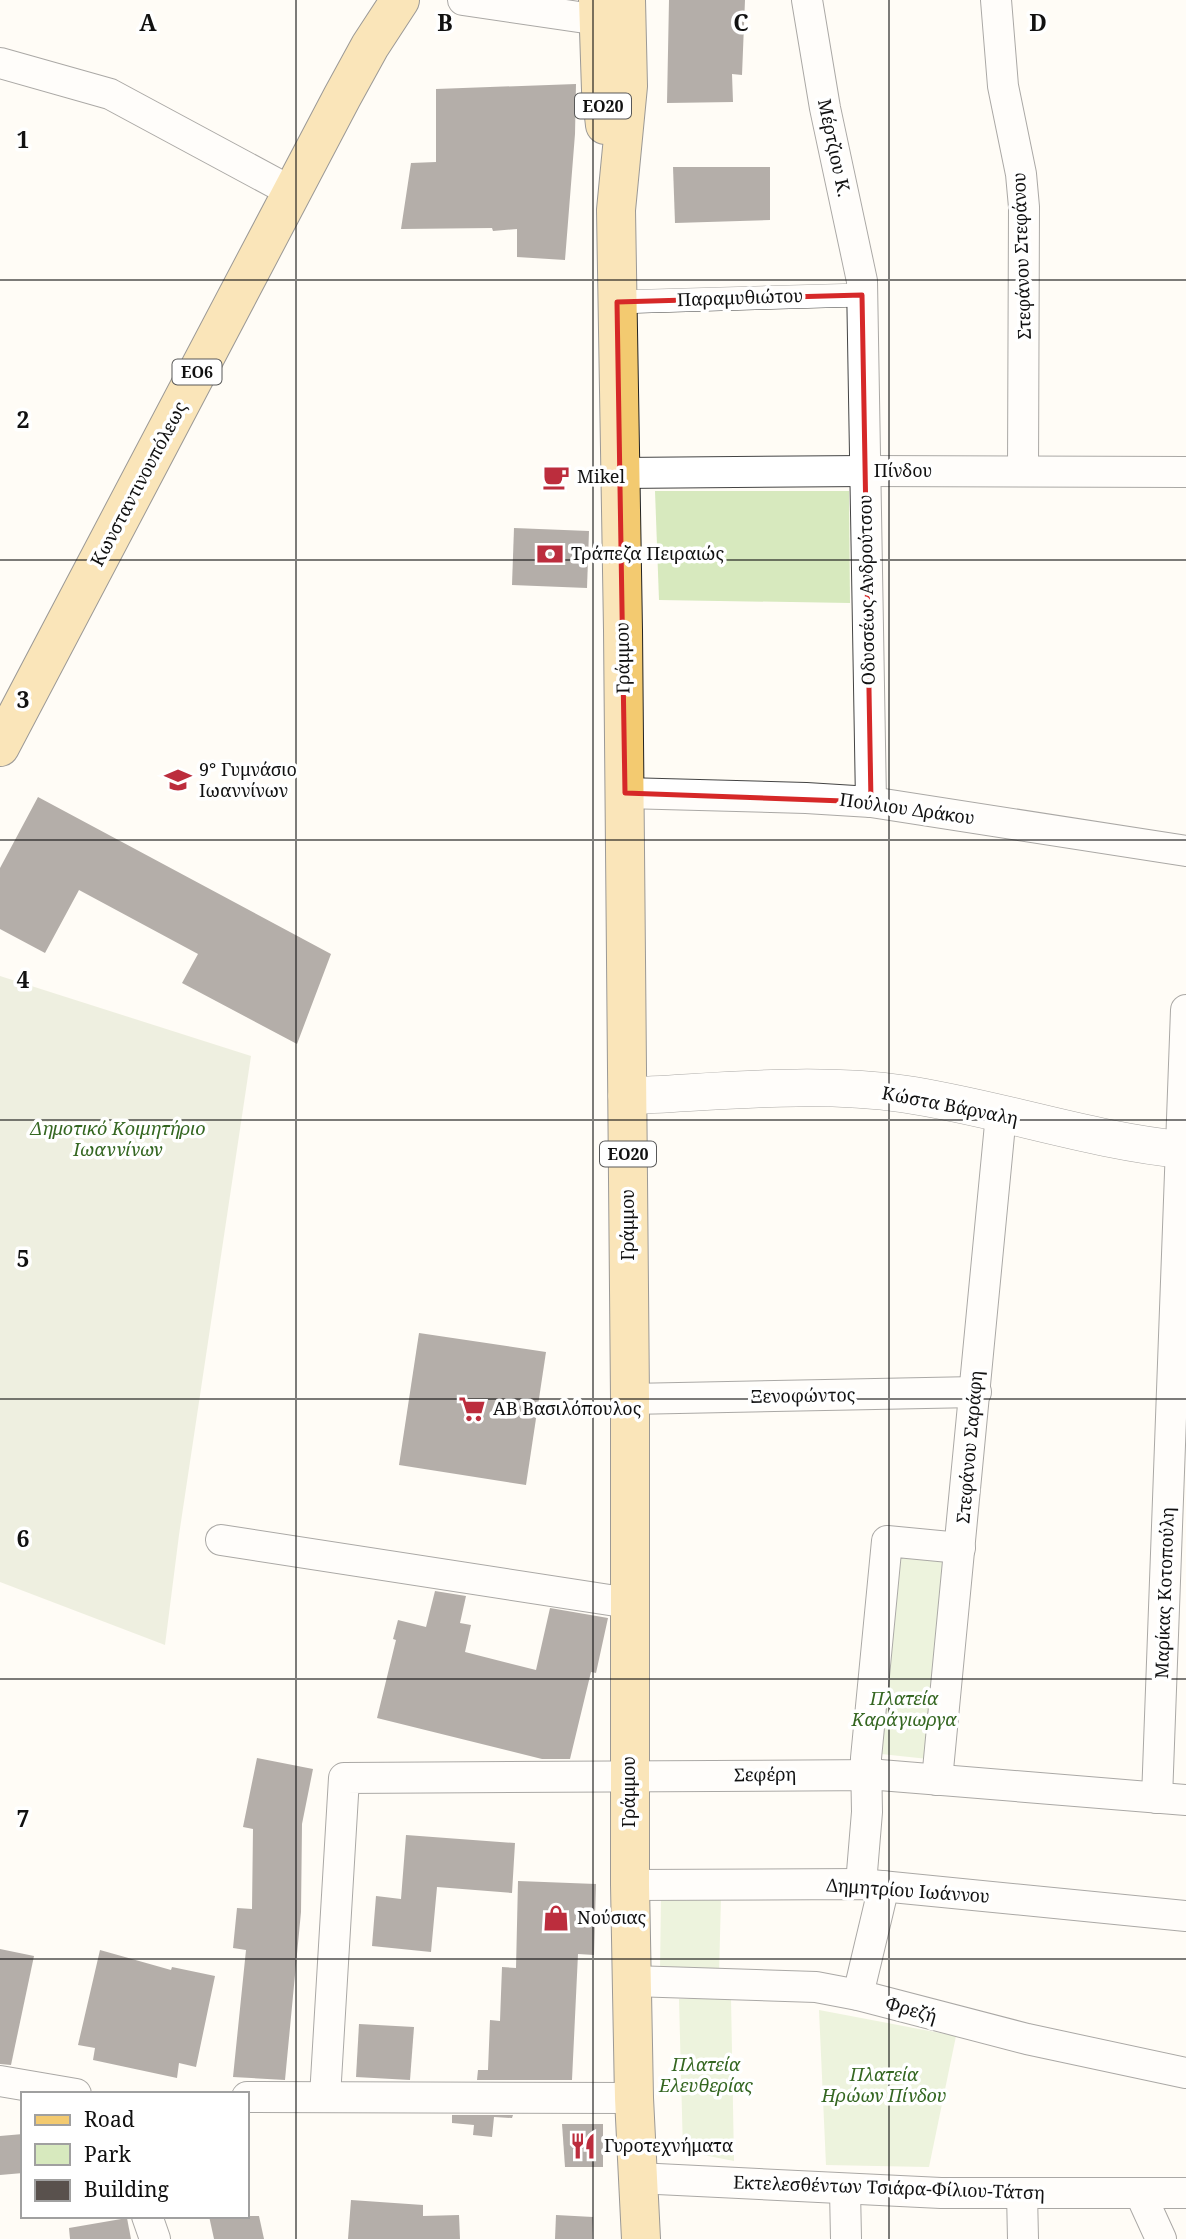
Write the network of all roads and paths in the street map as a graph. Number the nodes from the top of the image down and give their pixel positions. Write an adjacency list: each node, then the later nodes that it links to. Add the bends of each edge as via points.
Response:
1 (400, 0): 7 (main road, Κωνσταντινουπόλεως / ΕΟ6, via 370,46)
2 (463, 0): 5 (street)
3 (807, 0): 8 (street, Μέρτζιου Κ.)
4 (996, 0): 11 (street, Στεφάνου Στεφάνου, via 1003,86 1024,206)
5 (608, 7): 9 (main road, Γράμμου / ΕΟ20, via 601,90 616,211)
6 (0, 63): 7 (street, via 110,94)
7 (292, 192): 14 (main road, Κωνσταντινουπόλεως / ΕΟ6)
8 (862, 295): 9 (street, Παραμυθιώτου); 10 (street, Οδυσσέως Ανδρούτσου)
9 (617, 302): 13 (main road, Γράμμου / ΕΟ20)
10 (866, 471): 11 (street, Πίνδου); 13 (street, Πίνδου); 16 (street, Οδυσσέως Ανδρούτσου)
11 (1023, 471): 12 (street, Πίνδου)
12 (1186, 472)
13 (621, 473): 15 (main road, Γράμμου / ΕΟ20)
14 (0, 747)
15 (625, 793): 16 (street, Πούλιου Δράκου); 19 (main road, Γράμμου / ΕΟ20)
16 (871, 802): 17 (street, Πούλιου Δράκου)
17 (1186, 851)
18 (1186, 1010): 21 (street, Μαρίκας Κοτοπούλη)
19 (627, 1096): 20 (street, Κώστα Βάρναλη, via 855,1090 926,1098); 23 (main road, Γράμμου / ΕΟ20)
20 (1001, 1114): 21 (street, Κώστα Βάρναλη); 22 (street, Στεφάνου Σαράφη)
21 (1184, 1150): 30 (street, Μαρίκας Κοτοπούλη)
22 (975, 1392): 23 (street, Ξενοφώντος); 25 (street, Στεφάνου Σαράφη)
23 (630, 1399): 26 (main road, Γράμμου / ΕΟ20)
24 (221, 1540): 26 (street)
25 (960, 1548): 27 (street, via 887,1541); 29 (street, Στεφάνου Σαράφη)
26 (629, 1603): 28 (main road, Γράμμου / ΕΟ20)
27 (866, 1774): 28 (street, Σεφέρη); 29 (street, Σεφέρη); 32 (street)
28 (629, 1778): 31 (main road, Γράμμου / ΕΟ20); 40 (street, Σεφέρη, via 344,1778)
29 (937, 1780): 30 (street, Σεφέρη)
30 (1171, 1799)
31 (630, 1885): 32 (street, Δημητρίου Ιωάννου); 34 (main road, Γράμμου / ΕΟ20)
32 (872, 1885): 33 (street, Δημητρίου Ιωάννου); 35 (street)
33 (1186, 1916)
34 (632, 1981): 35 (street, Φρεζή, via 816,1987); 41 (main road, Γράμμου / ΕΟ20)
35 (858, 1995): 36 (street, Φρεζή, via 973,2027)
36 (1186, 2073)
37 (0, 2081): 38 (street)
38 (64, 2092)
39 (248, 2097): 40 (street)
40 (326, 2097): 41 (street)
41 (634, 2098): 42 (main road, Γράμμου / ΕΟ20)
42 (637, 2178): 43 (street, Εκτελεσθέντων Τσιάρα-Φίλιου-Τάτση); 49 (main road, Γράμμου / ΕΟ20)
43 (845, 2190): 44 (street, Εκτελεσθέντων Τσιάρα-Φίλιου-Τάτση); 50 (street)
44 (1022, 2193): 45 (street, Εκτελεσθέντων Τσιάρα-Φίλιου-Τάτση); 51 (street)
45 (1140, 2193): 46 (street, Εκτελεσθέντων Τσιάρα-Φίλιου-Τάτση); 52 (street)
46 (1186, 2193)
47 (147, 2218): 48 (street)
48 (155, 2239)
49 (642, 2239)
50 (846, 2239)
51 (1023, 2239)
52 (1161, 2239)

